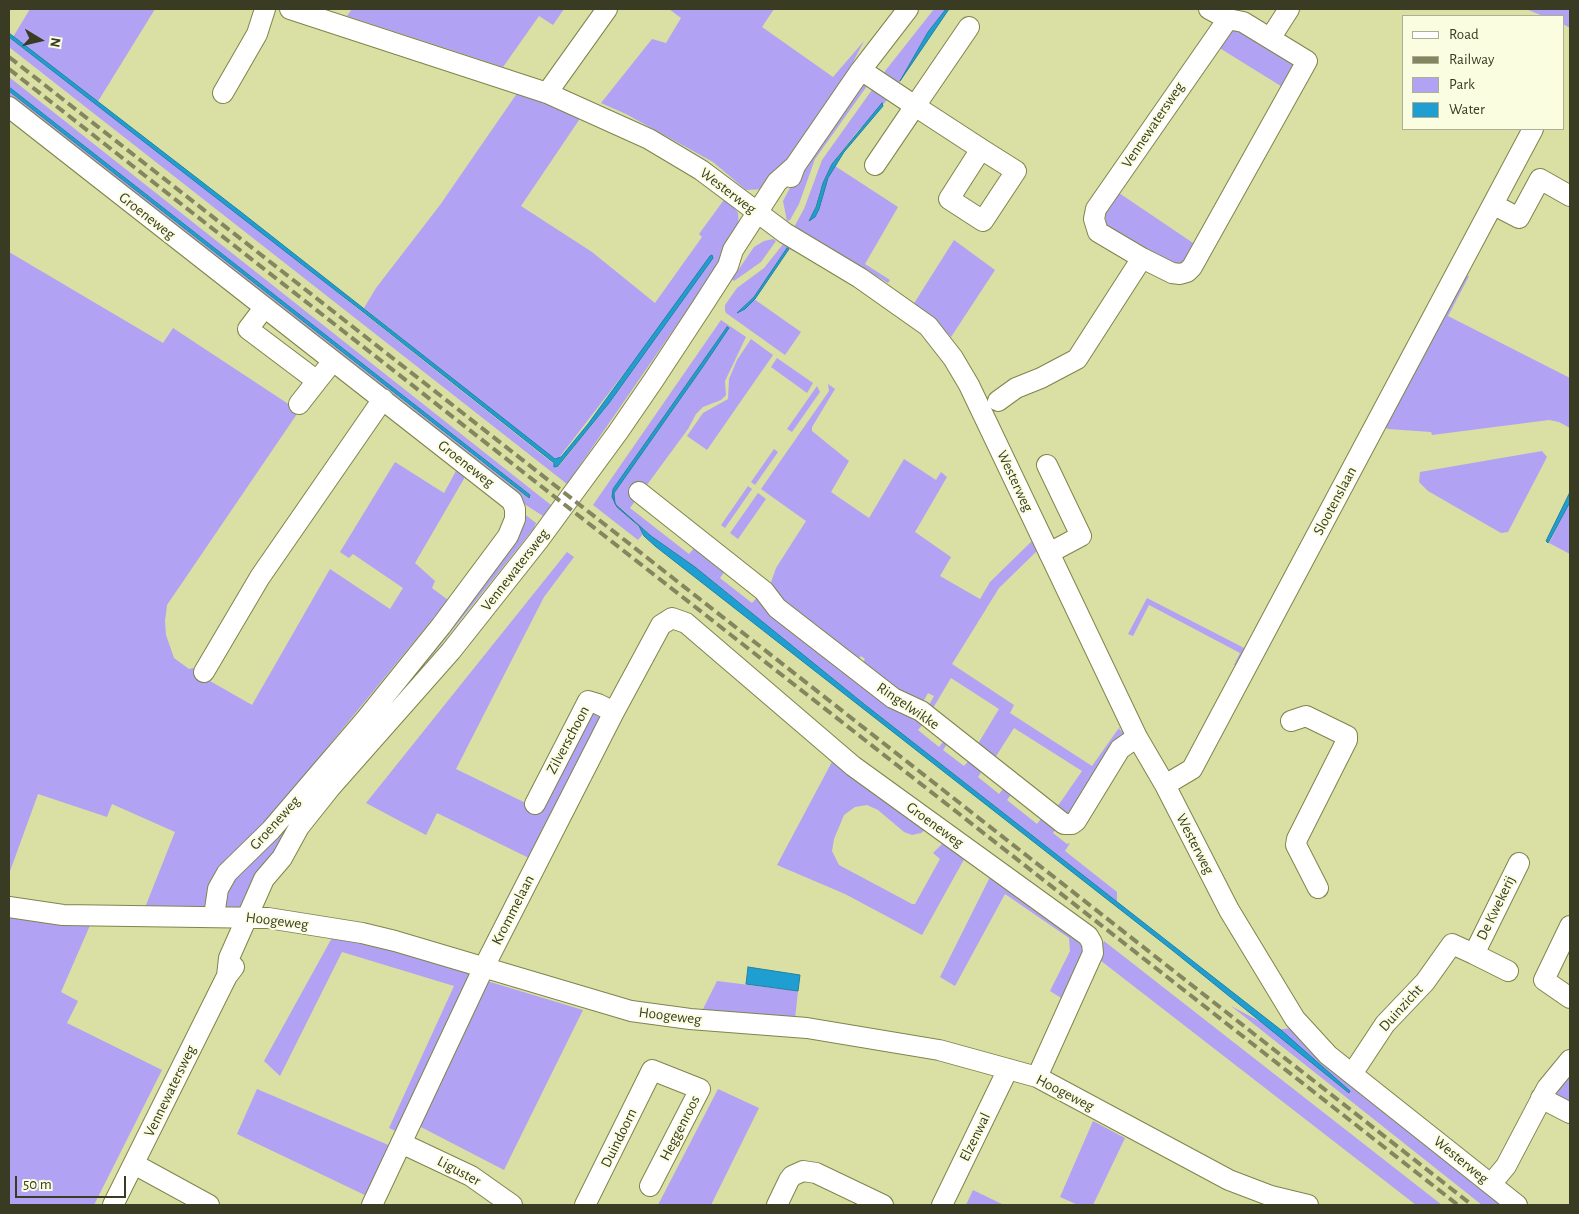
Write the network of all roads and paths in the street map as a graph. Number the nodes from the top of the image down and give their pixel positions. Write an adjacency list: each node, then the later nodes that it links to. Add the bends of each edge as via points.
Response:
1 (265, 9): 11 (street, via 257,34)
2 (290, 9): 12 (street, Westerweg)
3 (608, 9): 12 (street)
4 (908, 9): 10 (street, Vennewatersweg)
5 (1209, 9): 7 (street)
6 (1288, 9): 9 (street)
7 (1228, 19): 9 (street, Vennewatersweg, via 1243,22); 21 (street, Vennewatersweg, via 1096,209 1094,219 1098,232)
8 (969, 27): 13 (street)
9 (1271, 37): 21 (street, Vennewatersweg, via 1307,61 1192,267 1180,274)
10 (861, 70): 13 (street); 20 (street, Vennewatersweg, via 795,166 787,187)
11 (223, 93)
12 (547, 93): 20 (street, Westerweg, via 678,155)
13 (915, 106): 16 (street); 17 (street)
14 (9, 107): 22 (street, Groeneweg)
15 (1532, 130): 19 (street, Slootenslaan)
16 (981, 148)
17 (876, 165)
18 (1570, 196): 19 (street, via 1540,179 1520,218)
19 (1494, 205): 36 (street, Slootenslaan, via 1192,769)
20 (761, 216): 30 (street, Westerweg, via 914,315 936,335 984,413); 42 (street, Vennewatersweg, via 744,255 728,266 618,432 538,541 451,651 313,808 282,858 264,879)
21 (1142, 258): 26 (street, via 1077,358 1016,388)
22 (264, 308): 23 (street, Groeneweg); 24 (street, via 248,329)
23 (333, 361): 24 (street); 25 (street, Groeneweg)
24 (317, 381): 27 (street)
25 (382, 398): 32 (street, via 270,562); 41 (street, Groeneweg, via 512,501 514,524 470,588 387,693 271,830 227,873 218,889)
26 (998, 401)
27 (299, 404)
28 (1047, 466): 30 (street, via 1081,536)
29 (639, 492): 35 (street, Ringelwikke, via 764,591 777,608 893,698 921,711 1064,824 1076,821 1120,749)
30 (1049, 553): 35 (street, Westerweg)
31 (666, 620): 33 (street, Krommelaan); 53 (street, Groeneweg, via 676,618 686,623 853,766 1088,936 1093,953)
32 (204, 672)
33 (614, 712): 37 (street, Zilverschoon, via 588,701); 46 (street, Krommelaan)
34 (1291, 721): 39 (street, via 1306,716 1346,736 1347,740 1296,844)
35 (1137, 737): 36 (street, Westerweg)
36 (1165, 785): 52 (street, Westerweg, via 1229,910 1285,1004 1311,1038)
37 (535, 804)
38 (1519, 863): 45 (street, De Kwekerij)
39 (1318, 888)
40 (9, 907): 41 (street, Hoogeweg, via 64,915)
41 (214, 916): 42 (street, Hoogeweg)
42 (254, 917): 46 (street, Hoogeweg, via 362,933); 57 (street, Vennewatersweg, via 229,958 227,976)
43 (1570, 926): 48 (street, via 1544,980)
44 (1452, 944): 45 (street, De Kwekerij); 52 (street, Duinzicht, via 1425,982 1385,1024)
45 (1474, 954): 47 (street, De Kwekerij)
46 (484, 967): 50 (street, Hoogeweg, via 631,1011 860,1035 939,1050); 56 (street, Krommelaan)
47 (1508, 972)
48 (1570, 998)
49 (1570, 1060): 54 (street, via 1553,1078)
50 (1008, 1069): 53 (street, Hoogeweg); 67 (street, Elzenwal)
51 (652, 1070): 59 (street, Heggenroos, via 700,1089); 64 (street, Duindoorn)
52 (1352, 1074): 58 (street, Westerweg)
53 (1037, 1077): 68 (street, Hoogeweg, via 1229,1180)
54 (1542, 1098): 55 (street); 58 (street, via 1506,1166)
55 (1570, 1113)
56 (401, 1143): 62 (street, Krommelaan); 63 (street, Liguster, via 471,1176)
57 (134, 1164): 60 (street, Vennewatersweg); 61 (street)
58 (1491, 1184): 69 (street, Westerweg)
59 (650, 1186)
60 (112, 1205)
61 (209, 1205)
62 (372, 1205)
63 (512, 1205)
64 (585, 1205)
65 (777, 1205): 66 (street, via 792,1176 803,1171 816,1173)
66 (883, 1205)
67 (942, 1205)
68 (1305, 1205)
69 (1517, 1205)

